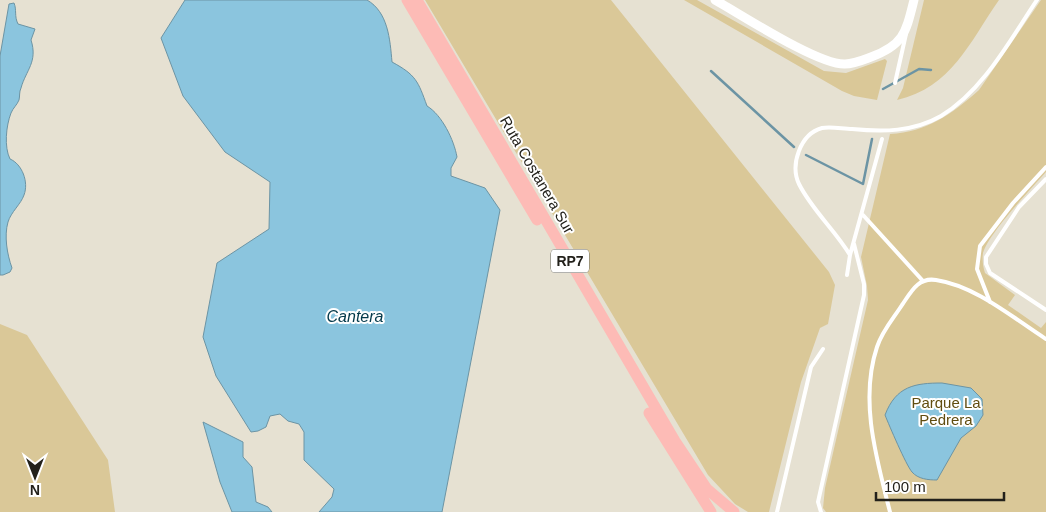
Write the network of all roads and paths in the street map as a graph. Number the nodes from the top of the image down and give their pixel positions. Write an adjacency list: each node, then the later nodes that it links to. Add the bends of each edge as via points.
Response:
1 (407, 0): 20 (main road, Ruta Costanera Sur / RP7, via 670,448)
2 (417, 0): 21 (main road, Ruta Costanera Sur / RP7, via 675,441 707,489)
3 (715, 0): 6 (street, via 817,58 839,64 858,62 885,52 901,39)
4 (914, 0): 6 (street)
5 (1037, 0): 13 (lane, via 984,76 959,104 940,116 917,127 900,130 822,128 812,133 804,143 795,164 798,183)
6 (908, 26): 7 (lane)
7 (895, 83)
8 (882, 139): 11 (lane)
9 (1046, 168): 16 (lane, via 1013,203 980,246 977,269)
10 (1046, 179): 17 (lane, via 1003,229 986,257 986,264 990,273)
11 (863, 215): 12 (lane); 15 (lane)
12 (854, 244): 13 (lane); 23 (lane, via 864,284 863,303 818,502)
13 (850, 255): 14 (lane)
14 (847, 275)
15 (923, 280): 16 (lane, via 936,280); 24 (lane, via 914,287 883,332 873,364 869,412)
16 (990, 302): 18 (lane)
17 (1046, 310)
18 (1046, 339)
19 (822, 349): 22 (lane, via 811,367)
20 (711, 512)
21 (734, 512)
22 (777, 512)
23 (821, 512)
24 (890, 512)

